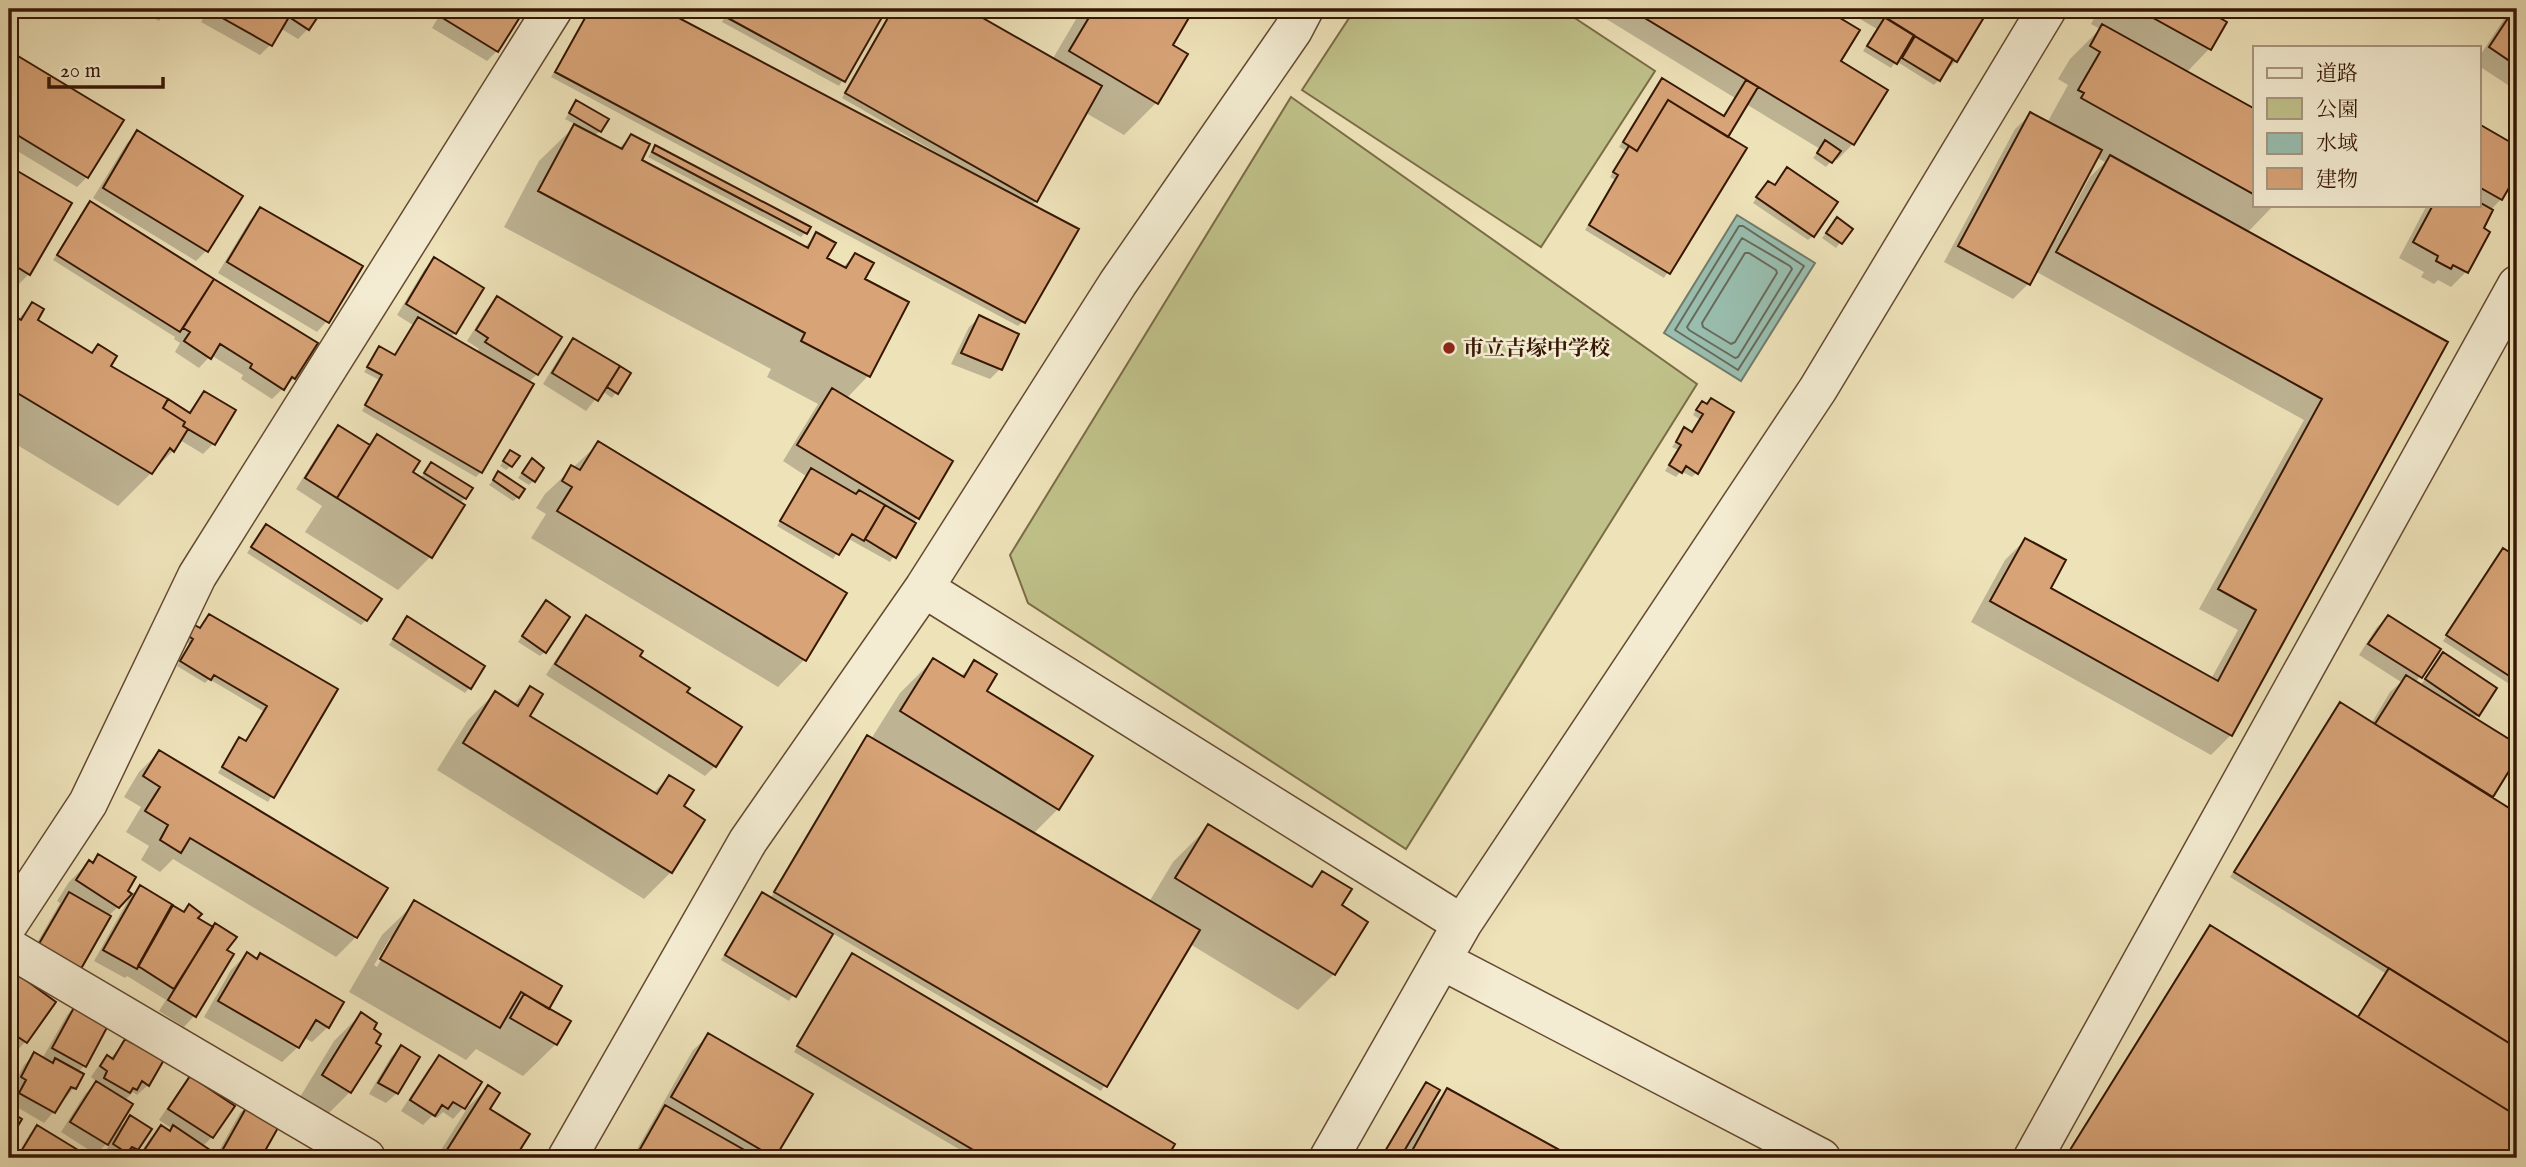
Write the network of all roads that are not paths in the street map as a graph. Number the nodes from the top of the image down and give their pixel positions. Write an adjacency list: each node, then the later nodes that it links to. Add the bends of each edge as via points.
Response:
1 (554, 9): 6 (street, via 197,576 88,803)
2 (1304, 9): 5 (street, via 1118,283)
3 (2047, 9): 7 (street, via 1818,389)
4 (2517, 285): 14 (street)
5 (924, 588): 7 (street); 11 (street, via 748,841)
6 (9, 923)
7 (1462, 924): 9 (street)
8 (9, 948): 10 (street)
9 (1443, 961): 12 (street); 13 (street)
10 (366, 1158)
11 (567, 1158)
12 (1329, 1158)
13 (1821, 1158)
14 (2033, 1158)

